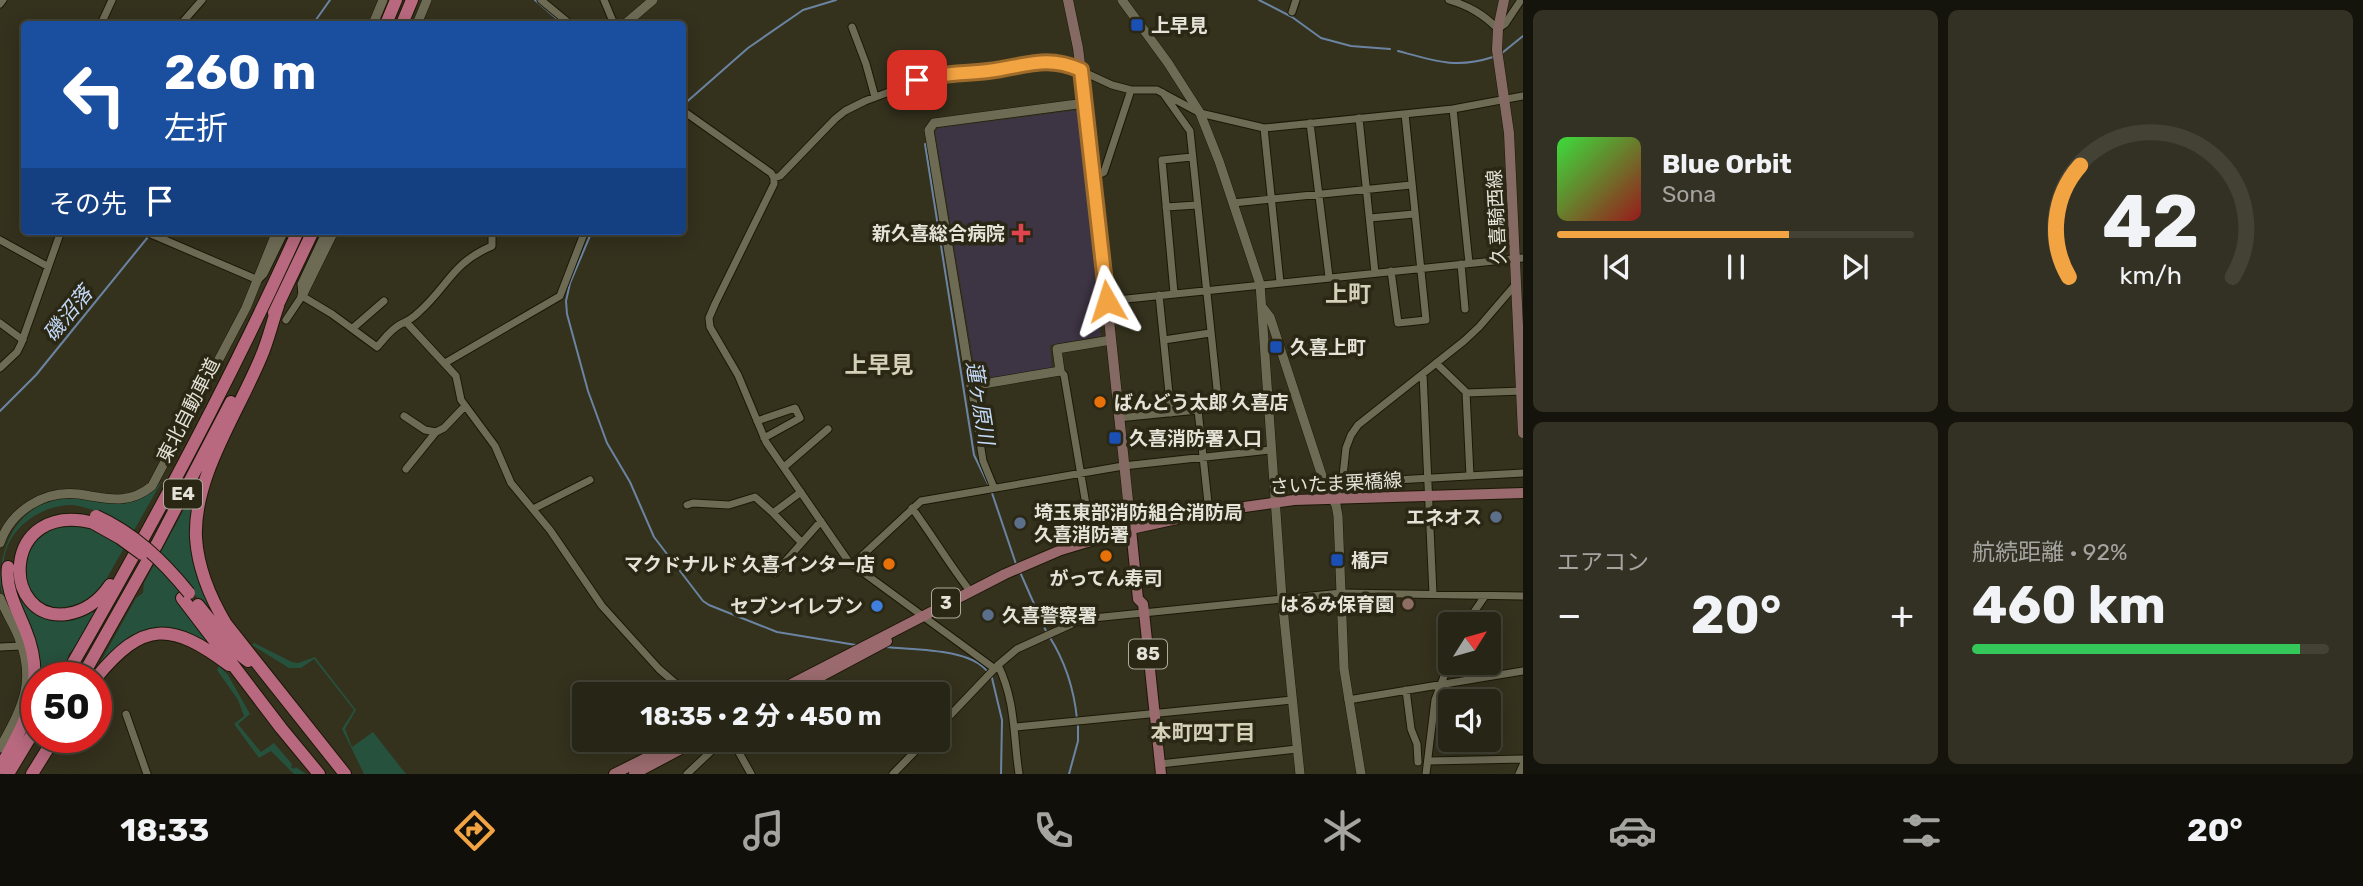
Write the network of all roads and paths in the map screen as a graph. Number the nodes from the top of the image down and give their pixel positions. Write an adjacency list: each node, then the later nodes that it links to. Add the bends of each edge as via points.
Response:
1 (112, 0): 17 (street)
2 (202, 0): 18 (street)
3 (383, 0): 19 (street)
4 (396, 0): 20 (highway)
5 (412, 0): 21 (highway)
6 (427, 0): 22 (street)
7 (541, 0): 23 (street)
8 (604, 0): 24 (street)
9 (653, 0): 25 (street)
10 (1068, 0): 28 (main road)
11 (1122, 0): 37 (street)
12 (1296, 0): 16 (street)
13 (1448, 0): 27 (street, via 1486,17)
14 (1504, 0): 27 (main road, 久喜騎西線)
15 (1521, 0): 27 (street)
16 (1292, 12)
17 (102, 21)
18 (184, 21)
19 (374, 21)
20 (387, 21)
21 (403, 21)
22 (418, 21)
23 (566, 21)
24 (613, 21)
25 (628, 21)
26 (852, 27): 32 (street)
27 (1498, 29): 33 (main road, 久喜騎西線, via 1497,59)
28 (1081, 70): 29 (street); 32 (street, via 1044,61 937,74); 34 (main road)
29 (1130, 90): 30 (street); 43 (street, via 1104,172)
30 (1161, 91): 37 (street); 42 (street, via 1190,131)
31 (1523, 96): 33 (street)
32 (874, 97): 44 (street, via 845,111)
33 (1505, 100): 35 (street); 65 (main road, 久喜騎西線)
34 (1085, 103): 43 (main road); 99 (street, via 930,127)
35 (1453, 109): 38 (street); 66 (street)
36 (686, 113): 44 (street)
37 (1200, 113): 41 (street); 49 (street)
38 (1405, 114): 39 (street); 45 (street)
39 (1359, 118): 40 (street); 46 (street)
40 (1310, 122): 41 (street); 47 (street)
41 (1264, 128): 48 (street)
42 (1192, 157): 50 (street); 51 (street, via 1162,160)
43 (1094, 177): 81 (main road)
44 (774, 178): 109 (street, via 709,318)
45 (1411, 184): 46 (street); 52 (street)
46 (1367, 191): 47 (street); 53 (street)
47 (1321, 195): 48 (street); 71 (street)
48 (1273, 199): 49 (street); 73 (street)
49 (1233, 203): 74 (street)
50 (1197, 205): 51 (street); 76 (street)
51 (1166, 207): 77 (street)
52 (1414, 214): 53 (street); 68 (street)
53 (1370, 218): 70 (street)
54 (59, 235): 67 (street)
55 (153, 235): 72 (street)
56 (275, 235): 72 (street)
57 (283, 235): 72 (street)
58 (296, 235): 114 (highway, 東北自動車道 / E4)
59 (311, 235): 82 (highway, 東北自動車道 / E4)
60 (324, 235): 79 (street, via 302,284)
61 (332, 235): 79 (street)
62 (492, 235): 87 (street, via 492,246 459,265)
63 (583, 235): 94 (street, via 559,296)
64 (0, 240): 67 (street)
65 (1519, 258): 66 (street); 75 (main road, 久喜騎西線)
66 (1465, 263): 68 (street); 84 (street)
67 (47, 266): 91 (street)
68 (1420, 268): 69 (street); 69 (street, via 1426,320 1398,323)
69 (1391, 271): 70 (street)
70 (1375, 273): 71 (street)
71 (1329, 277): 73 (street)
72 (258, 280): 143 (street, via 152,486 120,500 78,494 43,498 15,517)
73 (1280, 282): 74 (street)
74 (1260, 284): 76 (street); 83 (street)
75 (1517, 284): 88 (main road, 久喜騎西線); 95 (street, via 1479,327)
76 (1206, 290): 77 (street); 90 (street)
77 (1174, 293): 78 (street)
78 (1159, 295): 81 (street); 93 (street)
79 (302, 296): 85 (street); 89 (street)
80 (384, 301): 89 (street)
81 (1107, 301): 92 (main road)
82 (278, 306): 160 (highway, 東北自動車道 / E4, via 208,449); 165 (highway, via 261,356 206,479 196,529 200,562 219,612)
83 (1263, 308): 102 (street); 131 (street)
84 (1465, 309)
85 (286, 320)
86 (0, 323): 91 (street)
87 (407, 323): 89 (street, via 377,346); 94 (street)
88 (1521, 325): 100 (main road, 久喜騎西線)
89 (353, 328)
90 (1210, 332): 93 (street); 104 (street)
91 (23, 340): 96 (street)
92 (1111, 340): 97 (street, via 1058,349); 108 (main road)
93 (1164, 340): 106 (street)
94 (445, 363): 103 (street, via 457,378)
95 (1436, 363): 98 (street); 101 (street)
96 (0, 368)
97 (1060, 372): 99 (street); 120 (street)
98 (1423, 374): 123 (street); 124 (street, via 1358,425 1348,441)
99 (971, 386): 126 (street)
100 (1522, 391): 101 (street); 112 (main road, 久喜騎西線)
101 (1466, 393): 122 (street)
102 (1268, 403): 104 (street); 115 (street)
103 (465, 406): 111 (street); 135 (street, via 495,446 511,483)
104 (1219, 408): 105 (street)
105 (1198, 410): 106 (street); 116 (street)
106 (1171, 413): 108 (street)
107 (404, 416): 111 (street)
108 (1118, 418): 117 (main road)
109 (757, 421): 113 (street); 113 (street, via 795,408 800,418)
110 (828, 429): 118 (street)
111 (436, 432): 119 (street)
112 (1523, 433)
113 (764, 438): 118 (street)
114 (194, 443): 138 (highway, via 99,600 60,615 34,605 16,579 24,542 60,519); 159 (highway, 東北自動車道 / E4)
115 (1270, 450): 116 (street); 133 (street)
116 (1203, 457): 117 (street); 136 (street)
117 (1123, 466): 120 (street); 140 (main road)
118 (784, 467): 127 (street)
119 (406, 469)
120 (1081, 472): 126 (street); 141 (street)
121 (1523, 473): 122 (street)
122 (1470, 476): 123 (street)
123 (1428, 477): 124 (street); 129 (street)
124 (1342, 478): 131 (street)
125 (590, 481): 135 (street)
126 (991, 488): 134 (street, via 921,501)
127 (801, 492): 137 (street); 139 (street)
128 (1523, 493): 129 (main road, さいたま栗橋線 / 3)
129 (1428, 500): 130 (main road, さいたま栗橋線 / 3); 131 (main road, さいたま栗橋線 / 3); 148 (street)
130 (1523, 500)
131 (1335, 501): 133 (main road, さいたま栗橋線 / 3); 147 (street)
132 (687, 505): 137 (street, via 729,505 755,497)
133 (1275, 506): 136 (main road, さいたま栗橋線 / 3); 140 (main road, さいたま栗橋線 / 3); 153 (street)
134 (912, 508): 144 (street); 146 (street)
135 (533, 509): 167 (street, via 602,606)
136 (1209, 512): 140 (main road, さいたま栗橋線 / 3)
137 (773, 513): 142 (street)
138 (95, 519): 149 (highway, bridge, via 131,535 161,561); 193 (highway, via 65,511 43,516 26,527 13,548 9,585 30,644 35,680 29,712)
139 (821, 521): 142 (street); 144 (street)
140 (1131, 533): 141 (main road, さいたま栗橋線 / 3); 154 (main road, 85, via 1138,599); 156 (main road, さいたま栗橋線 / 3)
141 (1092, 540): 146 (main road, さいたま栗橋線 / 3)
142 (801, 542): 145 (street)
143 (0, 543)
144 (852, 565): 156 (street)
145 (775, 573)
146 (970, 591): 156 (main road, さいたま栗橋線 / 3)
147 (1341, 593): 148 (street); 153 (street); 173 (street)
148 (1433, 594): 150 (street)
149 (185, 596): 163 (highway); 165 (highway, via 235,652)
150 (1485, 596): 151 (street); 155 (street)
151 (1523, 596)
152 (0, 598): 157 (street)
153 (1282, 598): 154 (street); 172 (street)
154 (1144, 612): 162 (street, via 1068,624 1017,649); 175 (main road, 85)
155 (1474, 612)
156 (924, 617): 162 (street); 168 (main road, さいたま栗橋線 / 3); 169 (main road, さいたま栗橋線 / 3)
157 (22, 646): 158 (street); 179 (street, via 25,694)
158 (0, 647)
159 (73, 662)
160 (90, 662)
161 (109, 662): 163 (highway, via 134,642 160,634 179,635 197,642)
162 (996, 667): 176 (street); 177 (street, via 1005,679)
163 (237, 671): 199 (highway)
164 (1523, 671): 170 (street)
165 (264, 674): 178 (highway)
166 (1444, 676): 170 (street)
167 (673, 682)
168 (796, 682)
169 (808, 682)
170 (1441, 685): 171 (street); 190 (street, via 1430,727)
171 (1406, 691): 173 (street); 191 (street)
172 (1292, 700): 175 (street); 180 (street)
173 (1348, 700): 209 (street)
174 (126, 714): 198 (street)
175 (1155, 714): 177 (street); 194 (main road, 85)
176 (950, 715)
177 (1016, 727): 207 (street)
178 (317, 740): 200 (highway); 201 (highway)
179 (0, 748)
180 (1297, 749): 194 (street); 208 (street)
181 (21, 752): 195 (highway)
182 (658, 752): 202 (main road)
183 (675, 752): 203 (main road)
184 (710, 752): 204 (street)
185 (739, 752): 205 (street)
186 (914, 752): 206 (street)
187 (37, 753): 196 (highway)
188 (45, 753): 197 (highway)
189 (1523, 759): 190 (street)
190 (1429, 761): 210 (street)
191 (1418, 762)
192 (1523, 765): 211 (street)
193 (0, 768)
194 (1161, 769)
195 (8, 774)
196 (25, 774)
197 (32, 774)
198 (148, 774)
199 (319, 774)
200 (334, 774)
201 (345, 774)
202 (614, 774)
203 (634, 774)
204 (687, 774)
205 (751, 774)
206 (893, 774)
207 (1019, 774)
208 (1300, 774)
209 (1361, 774)
210 (1426, 774)
211 (1519, 774)

